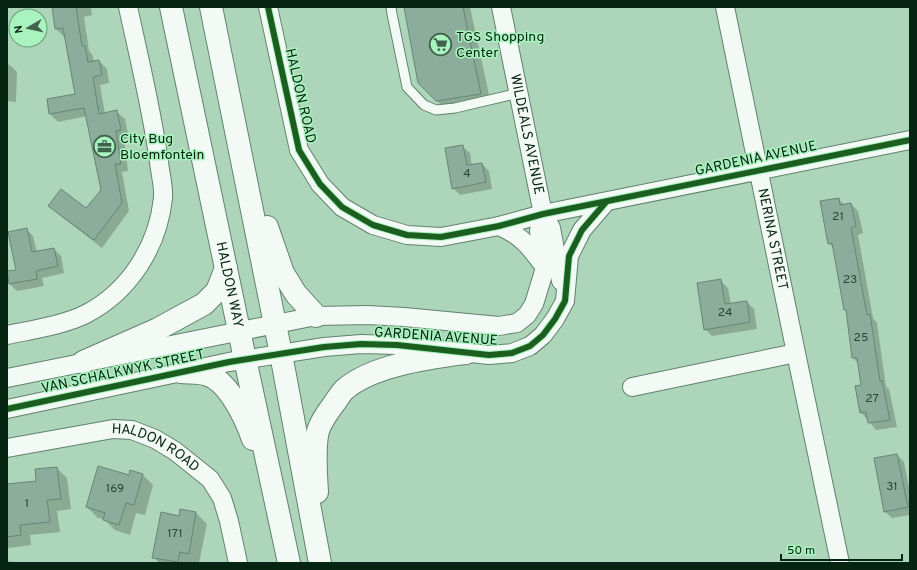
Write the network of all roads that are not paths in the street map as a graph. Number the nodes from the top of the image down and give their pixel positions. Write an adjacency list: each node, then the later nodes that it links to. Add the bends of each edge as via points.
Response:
1 (128, 7): 21 (street, via 156,142 163,196 153,240 136,271 122,288 107,300 85,314 55,325)
2 (172, 7): 15 (highway, HALDON WAY)
3 (211, 7): 8 (highway)
4 (268, 7): 14 (street, HALDON ROAD, via 300,150 320,184 342,207 373,225 407,235 441,237)
5 (391, 7): 9 (lane, via 407,87 424,105 436,110 454,108)
6 (501, 7): 9 (street, WILDEALS AVENUE)
7 (725, 7): 11 (street, NERINA STREET)
8 (221, 58): 18 (highway, via 278,261 296,294); 19 (highway)
9 (519, 94): 13 (street, WILDEALS AVENUE)
10 (910, 140): 11 (street, GARDENIA AVENUE)
11 (759, 171): 12 (street, GARDENIA AVENUE); 23 (street, NERINA STREET)
12 (606, 202): 13 (street, GARDENIA AVENUE); 17 (street, GARDENIA AVENUE, via 582,230 569,256)
13 (543, 214): 14 (street, HALDON ROAD); 16 (street, GARDENIA AVENUE, via 539,231); 17 (street, via 550,228)
14 (499, 226): 16 (street, via 525,242)
15 (226, 268): 20 (highway, HALDON WAY); 26 (highway, via 217,291 204,304)
16 (545, 268): 18 (street, GARDENIA AVENUE, via 534,304 527,315 517,323 499,326 368,315)
17 (565, 301): 22 (street, GARDENIA AVENUE, via 555,319 530,346 512,352 489,355)
18 (316, 316): 19 (street, GARDENIA AVENUE)
19 (274, 324): 20 (street, VAN SCHALKWYK STREET); 24 (highway)
20 (239, 331): 25 (highway, HALDON WAY); 26 (street, VAN SCHALKWYK STREET)
21 (7, 335)
22 (466, 353): 24 (street, GARDENIA AVENUE, via 410,346 361,344); 35 (highway, via 386,368 361,378 344,391 324,418 318,432 316,477)
23 (796, 353): 29 (street); 36 (street, NERINA STREET)
24 (280, 354): 25 (street, GARDENIA AVENUE); 35 (highway)
25 (245, 359): 27 (street, VAN SCHALKWYK STREET); 32 (highway, HALDON WAY)
26 (83, 362): 28 (street, VAN SCHALKWYK STREET)
27 (180, 372): 30 (street, VAN SCHALKWYK STREET); 32 (highway, via 209,375 224,386 251,433)
28 (7, 378)
29 (632, 387)
30 (7, 409)
31 (7, 448): 33 (street, HALDON ROAD, via 113,429 132,430 155,439 175,451 210,480 222,498)
32 (277, 506): 34 (highway, HALDON WAY)
33 (238, 563)
34 (289, 563)
35 (321, 563)
36 (840, 563)

